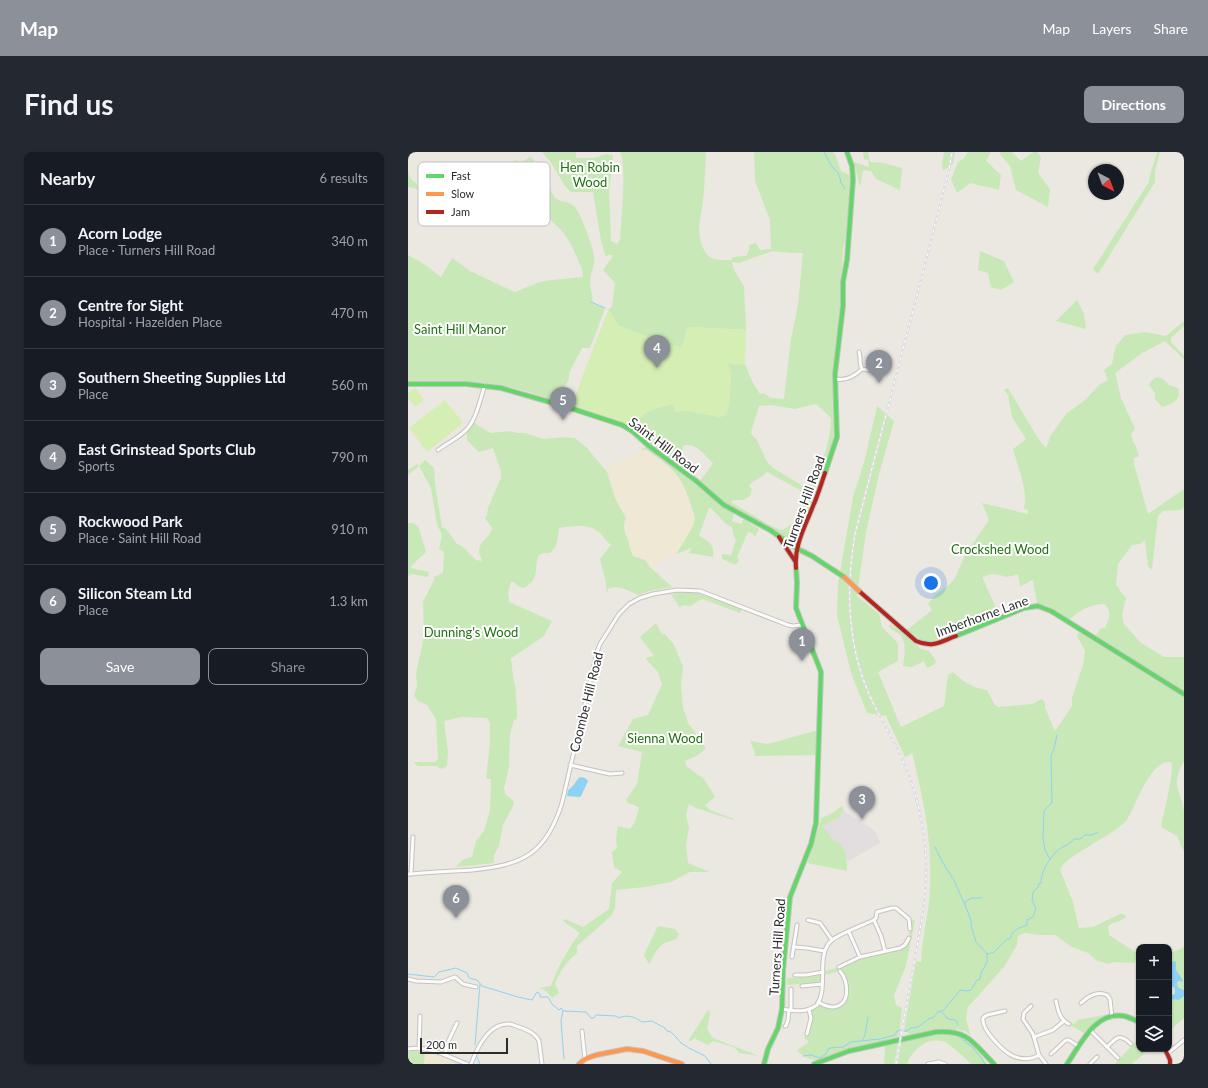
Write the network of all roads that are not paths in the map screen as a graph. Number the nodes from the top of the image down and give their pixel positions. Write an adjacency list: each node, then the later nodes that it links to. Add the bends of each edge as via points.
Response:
1 (847, 152): 5 (street, Turners Hill Road, via 853,180)
2 (859, 352): 3 (street)
3 (862, 369): 4 (street); 5 (street, via 846,380)
4 (883, 370)
5 (835, 379): 10 (street, Turners Hill Road, via 838,425 835,444)
6 (408, 384): 7 (street, Saint Hill Road)
7 (485, 385): 8 (street, via 470,425); 9 (street, Saint Hill Road, via 514,391 622,425 684,471 724,505)
8 (438, 450)
9 (777, 535): 10 (street, Saint Hill Road); 11 (street)
10 (796, 548): 11 (street, Turners Hill Road); 13 (street, Imberhorne Lane, bridge, via 844,577 916,641 926,645 938,643 1024,608 1042,607)
11 (795, 562): 12 (street, Turners Hill Road, via 796,608)
12 (802, 625): 14 (street, Coombe Hill Road, via 788,625 700,591 676,590 653,594 629,604 619,614 597,652); 43 (street, Turners Hill Road, via 821,672 818,792 816,823 811,844 790,897)
13 (1184, 694)
14 (570, 765): 15 (street, via 610,774); 17 (street, Coombe Hill Road, via 557,818 545,840 527,856 505,866)
15 (622, 773)
16 (413, 837): 17 (street)
17 (410, 874)
18 (808, 920): 24 (street, via 820,923)
19 (874, 920): 21 (street, via 877,912 896,908 909,919); 22 (street); 27 (street)
20 (797, 925): 25 (street)
21 (910, 929)
22 (849, 932): 24 (street); 29 (street)
23 (909, 938): 27 (street, via 900,948)
24 (832, 940): 26 (street)
25 (794, 947): 26 (street); 28 (street)
26 (824, 951): 31 (street)
27 (885, 951): 29 (street)
28 (792, 957)
29 (860, 957): 30 (street)
30 (839, 967)
31 (823, 972): 33 (street); 35 (street)
32 (842, 972): 39 (street, via 847,985 843,1001 833,1007)
33 (795, 975)
34 (408, 979): 37 (street, via 441,982 455,977 463,984)
35 (822, 984): 36 (street); 39 (street)
36 (802, 986)
37 (476, 987)
38 (791, 989): 44 (street)
39 (818, 1002): 45 (street)
40 (1056, 1002): 50 (street)
41 (1081, 1002): 48 (street, via 1084,998 1100,993 1107,995 1110,999)
42 (1031, 1006): 57 (street, via 1023,1016)
43 (782, 1009): 44 (street); 79 (street, Turners Hill Road, via 778,1028)
44 (790, 1010): 45 (street); 53 (street)
45 (809, 1010): 56 (street, via 811,1018)
46 (1005, 1011): 70 (street, via 983,1018 983,1024 989,1034 1006,1052 1015,1057 1027,1059)
47 (420, 1016): 66 (street)
48 (1112, 1017): 49 (street); 55 (street, via 1096,1023)
49 (1136, 1020)
50 (1064, 1021): 52 (street); 57 (street, via 1053,1030)
51 (457, 1024): 69 (street)
52 (1069, 1024)
53 (784, 1026)
54 (582, 1030): 73 (street)
55 (1090, 1030): 61 (street); 62 (street)
56 (807, 1034)
57 (1034, 1037): 70 (street)
58 (1184, 1040): 60 (street)
59 (1128, 1043): 62 (street, via 1120,1037)
60 (1180, 1044): 63 (street); 64 (street)
61 (1078, 1046): 68 (street, via 1066,1040); 85 (street)
62 (1107, 1047): 72 (street)
63 (1172, 1048)
64 (1184, 1048)
65 (408, 1049): 66 (street)
66 (419, 1049): 69 (street)
67 (1166, 1052): 87 (street)
68 (1051, 1054)
69 (445, 1055): 74 (street)
70 (1039, 1055): 84 (street)
71 (1095, 1058): 86 (street)
72 (1118, 1058)
73 (585, 1060): 77 (street); 78 (street, via 607,1052 636,1049)
74 (467, 1064)
75 (471, 1064): 76 (street, via 481,1043 493,1029 510,1024 538,1038)
76 (542, 1064)
77 (579, 1064)
78 (682, 1064)
79 (764, 1064)
80 (814, 1064): 83 (street, via 849,1051 950,1031 970,1038)
81 (928, 1064): 82 (street)
82 (945, 1064)
83 (994, 1064)
84 (1046, 1064)
85 (1067, 1064)
86 (1090, 1064)
87 (1170, 1064)

